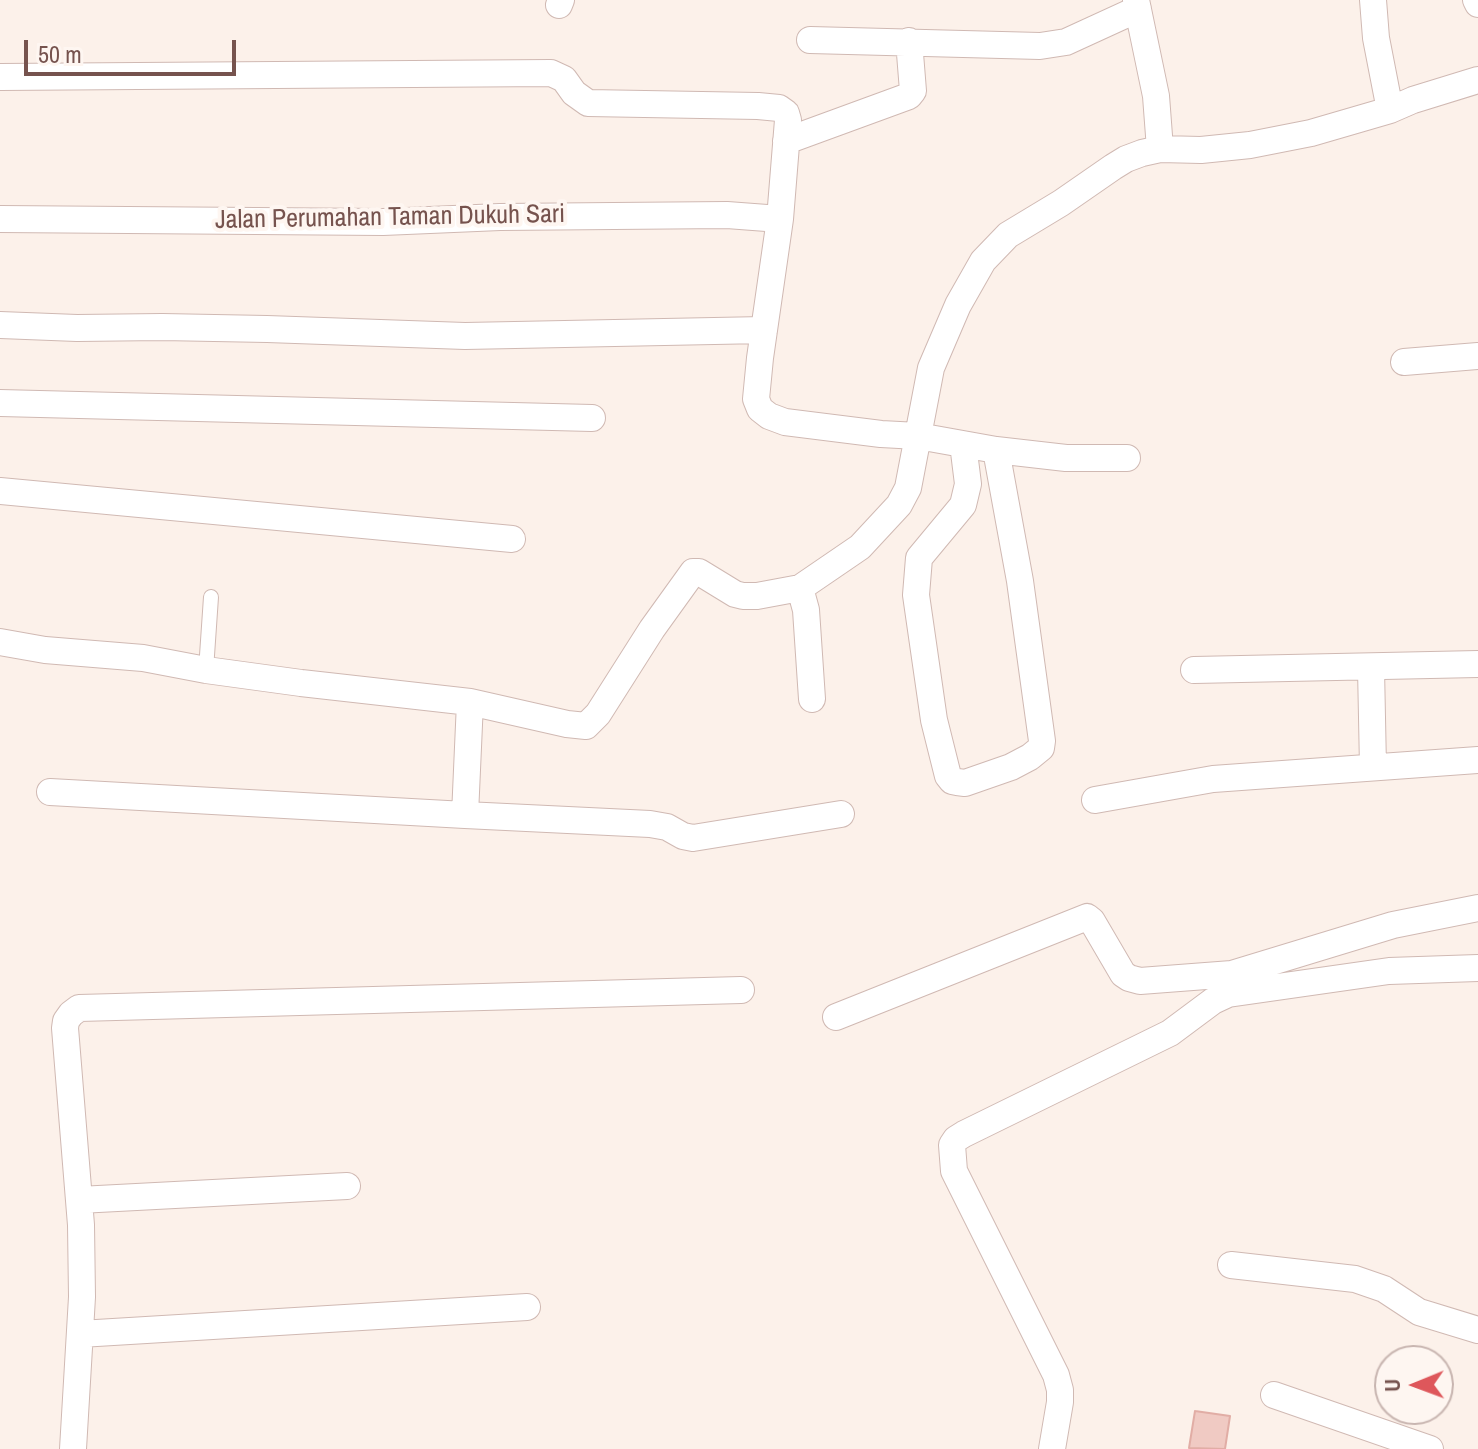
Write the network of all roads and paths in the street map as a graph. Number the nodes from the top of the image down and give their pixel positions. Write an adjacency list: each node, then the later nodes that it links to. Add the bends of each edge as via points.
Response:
1 (1373, 0): 7 (street)
2 (1137, 4): 4 (street, via 1066,42 1040,46); 9 (street, via 1156,96)
3 (810, 40): 4 (street)
4 (909, 41): 8 (street, via 909,96)
5 (0, 77): 8 (street, via 551,73 588,103 779,108 788,120)
6 (1478, 80): 7 (street)
7 (1390, 110): 9 (street, via 1250,145)
8 (786, 141): 11 (street)
9 (1160, 149): 18 (street, via 1113,167 1008,235 983,261 931,368)
10 (0, 219): 11 (street, Jalan Perumahan Taman Dukuh Sari)
11 (780, 219): 13 (street)
12 (0, 325): 13 (street, via 465,336)
13 (764, 330): 18 (street, via 756,399 769,416)
14 (1478, 356): 15 (street)
15 (1404, 362)
16 (0, 403): 17 (street)
17 (592, 418)
18 (918, 436): 19 (street); 24 (street, via 908,488 899,505 860,547)
19 (963, 444): 20 (street); 20 (street, via 968,484 963,505 919,558 916,595 934,720 948,776 965,783 1030,757 1042,741)
20 (996, 450): 21 (street)
21 (1127, 458)
22 (0, 491): 23 (street)
23 (512, 539)
24 (800, 588): 31 (street); 32 (street, via 743,596 693,572 586,726)
25 (211, 597): 29 (lane)
26 (0, 642): 29 (street)
27 (1478, 664): 28 (street)
28 (1371, 668): 30 (street); 34 (street)
29 (206, 670): 32 (street)
30 (1194, 670)
31 (812, 699)
32 (470, 702): 38 (street)
33 (1478, 760): 34 (street)
34 (1373, 767): 36 (street, via 1213,779)
35 (50, 792): 38 (street)
36 (1095, 800)
37 (841, 814): 38 (street, via 693,838 650,824)
38 (465, 815)
39 (1478, 908): 42 (street, via 1393,925 1232,974 1140,981 1123,974 1087,917)
40 (1478, 968): 51 (street, via 1389,971 1228,994 1170,1033 956,1139 954,1171 1056,1375 1060,1402)
41 (741, 990): 44 (street, via 79,1008 65,1028)
42 (836, 1017)
43 (347, 1186): 44 (street)
44 (79, 1200): 48 (street)
45 (1231, 1265): 47 (street, via 1355,1279 1384,1289 1419,1312)
46 (527, 1307): 48 (street)
47 (1478, 1330)
48 (80, 1334): 50 (street)
49 (1274, 1395): 52 (street)
50 (73, 1449)
51 (1052, 1449)
52 (1430, 1449)

